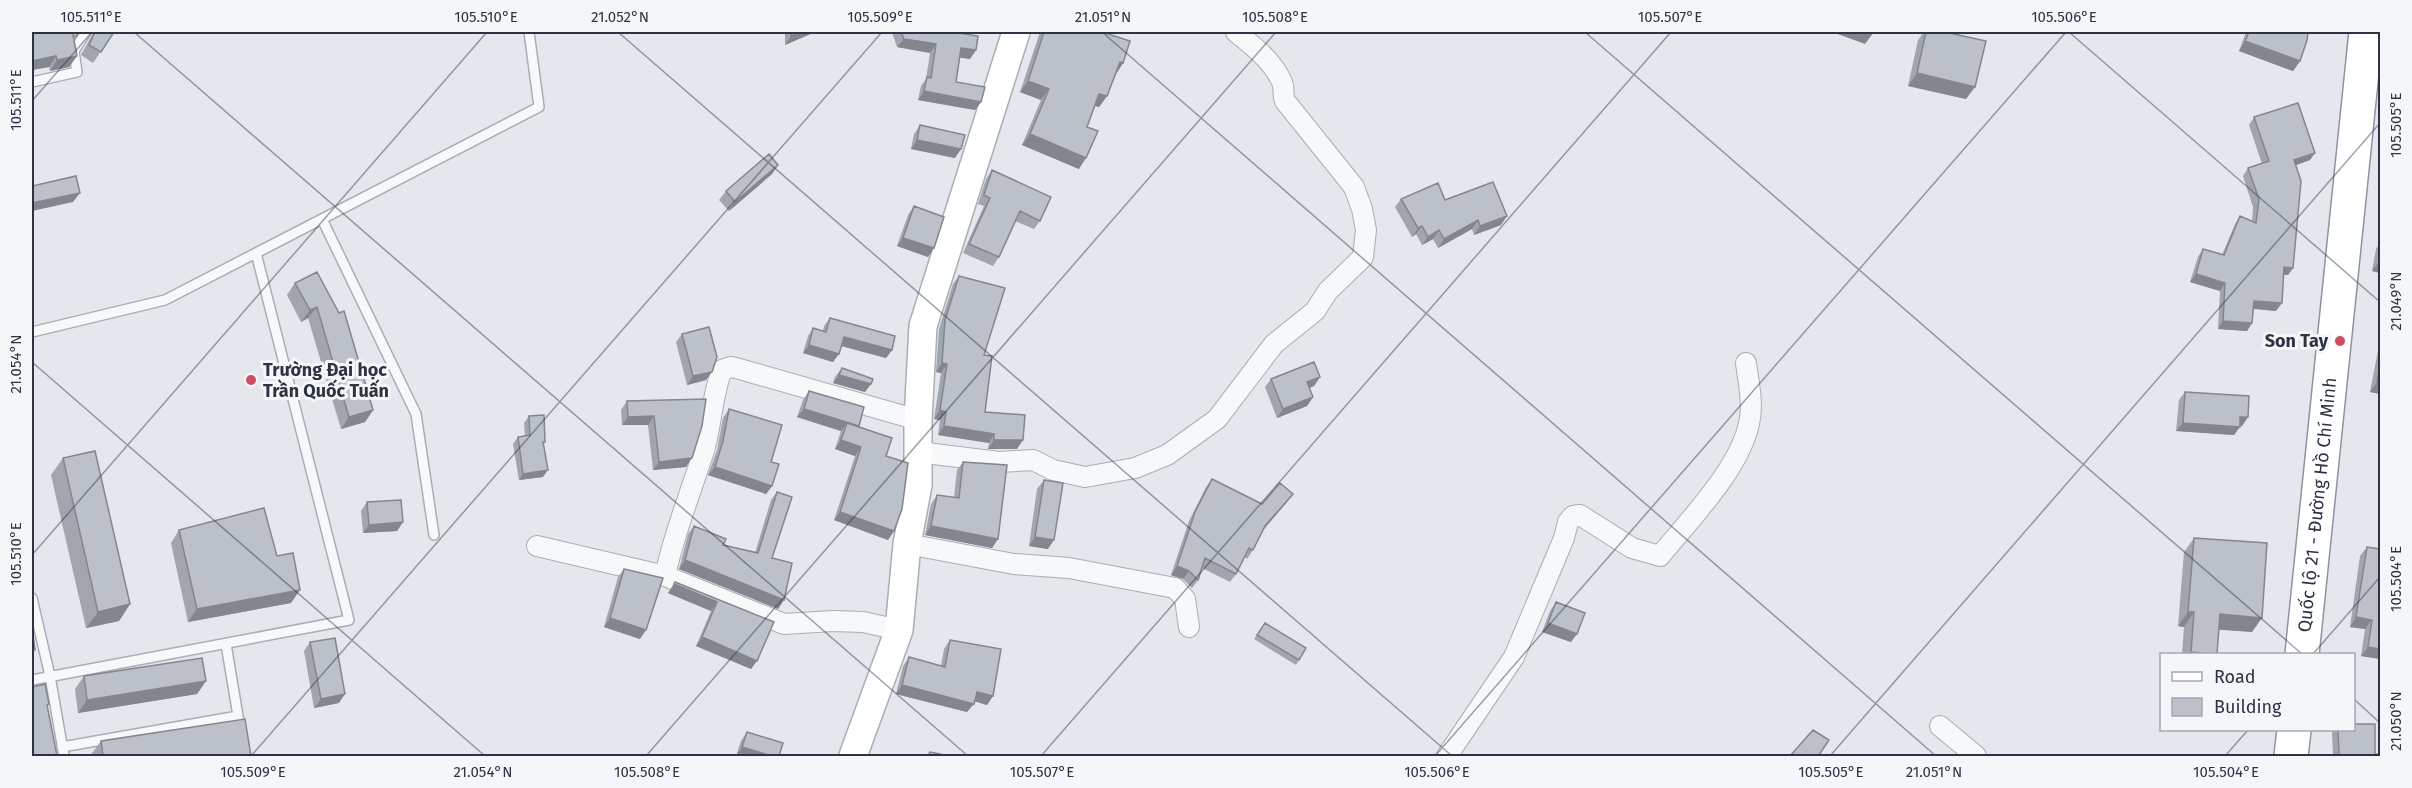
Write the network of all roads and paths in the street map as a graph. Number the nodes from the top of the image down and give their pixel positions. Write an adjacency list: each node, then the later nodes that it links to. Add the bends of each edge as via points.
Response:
1 (87, 32): 6 (lane, via 74,51 77,72)
2 (529, 32): 7 (lane, via 539,107)
3 (1016, 32): 11 (street, via 923,326)
4 (1236, 32): 12 (street, via 1269,61 1284,86 1285,101 1354,188 1366,230 1363,257 1328,291 1315,311 1274,344 1217,419 1167,455 1135,468 1086,477 1053,470 1033,460 999,462)
5 (2366, 32): 21 (highway, Quốc lộ 21 - Đường Hồ Chí Minh)
6 (32, 82)
7 (322, 219): 8 (lane); 13 (lane, via 416,414)
8 (256, 253): 9 (lane, via 165,300); 20 (lane, via 349,620)
9 (32, 332)
10 (1746, 363): 30 (street, via 1751,416 1745,444 1725,475 1660,556 1632,548 1580,515 1573,516 1514,657)
11 (918, 420): 12 (street); 16 (street, via 736,368 722,370 714,390 705,445 672,542)
12 (918, 452): 14 (street, via 918,485)
13 (434, 534)
14 (907, 544): 18 (street, via 1175,588 1185,599); 19 (street)
15 (537, 546): 16 (street)
16 (665, 576): 19 (street, via 784,624 863,622)
17 (32, 598): 22 (lane)
18 (1189, 627)
19 (899, 630): 29 (street)
20 (226, 644): 22 (lane); 24 (lane)
21 (2302, 653)
22 (50, 676): 23 (lane); 28 (lane)
23 (32, 680)
24 (238, 716): 27 (lane); 28 (lane)
25 (1940, 726): 31 (street)
26 (2294, 731): 32 (highway)
27 (241, 736)
28 (63, 752)
29 (853, 756)
30 (1447, 756)
31 (1976, 756)
32 (2291, 756)

